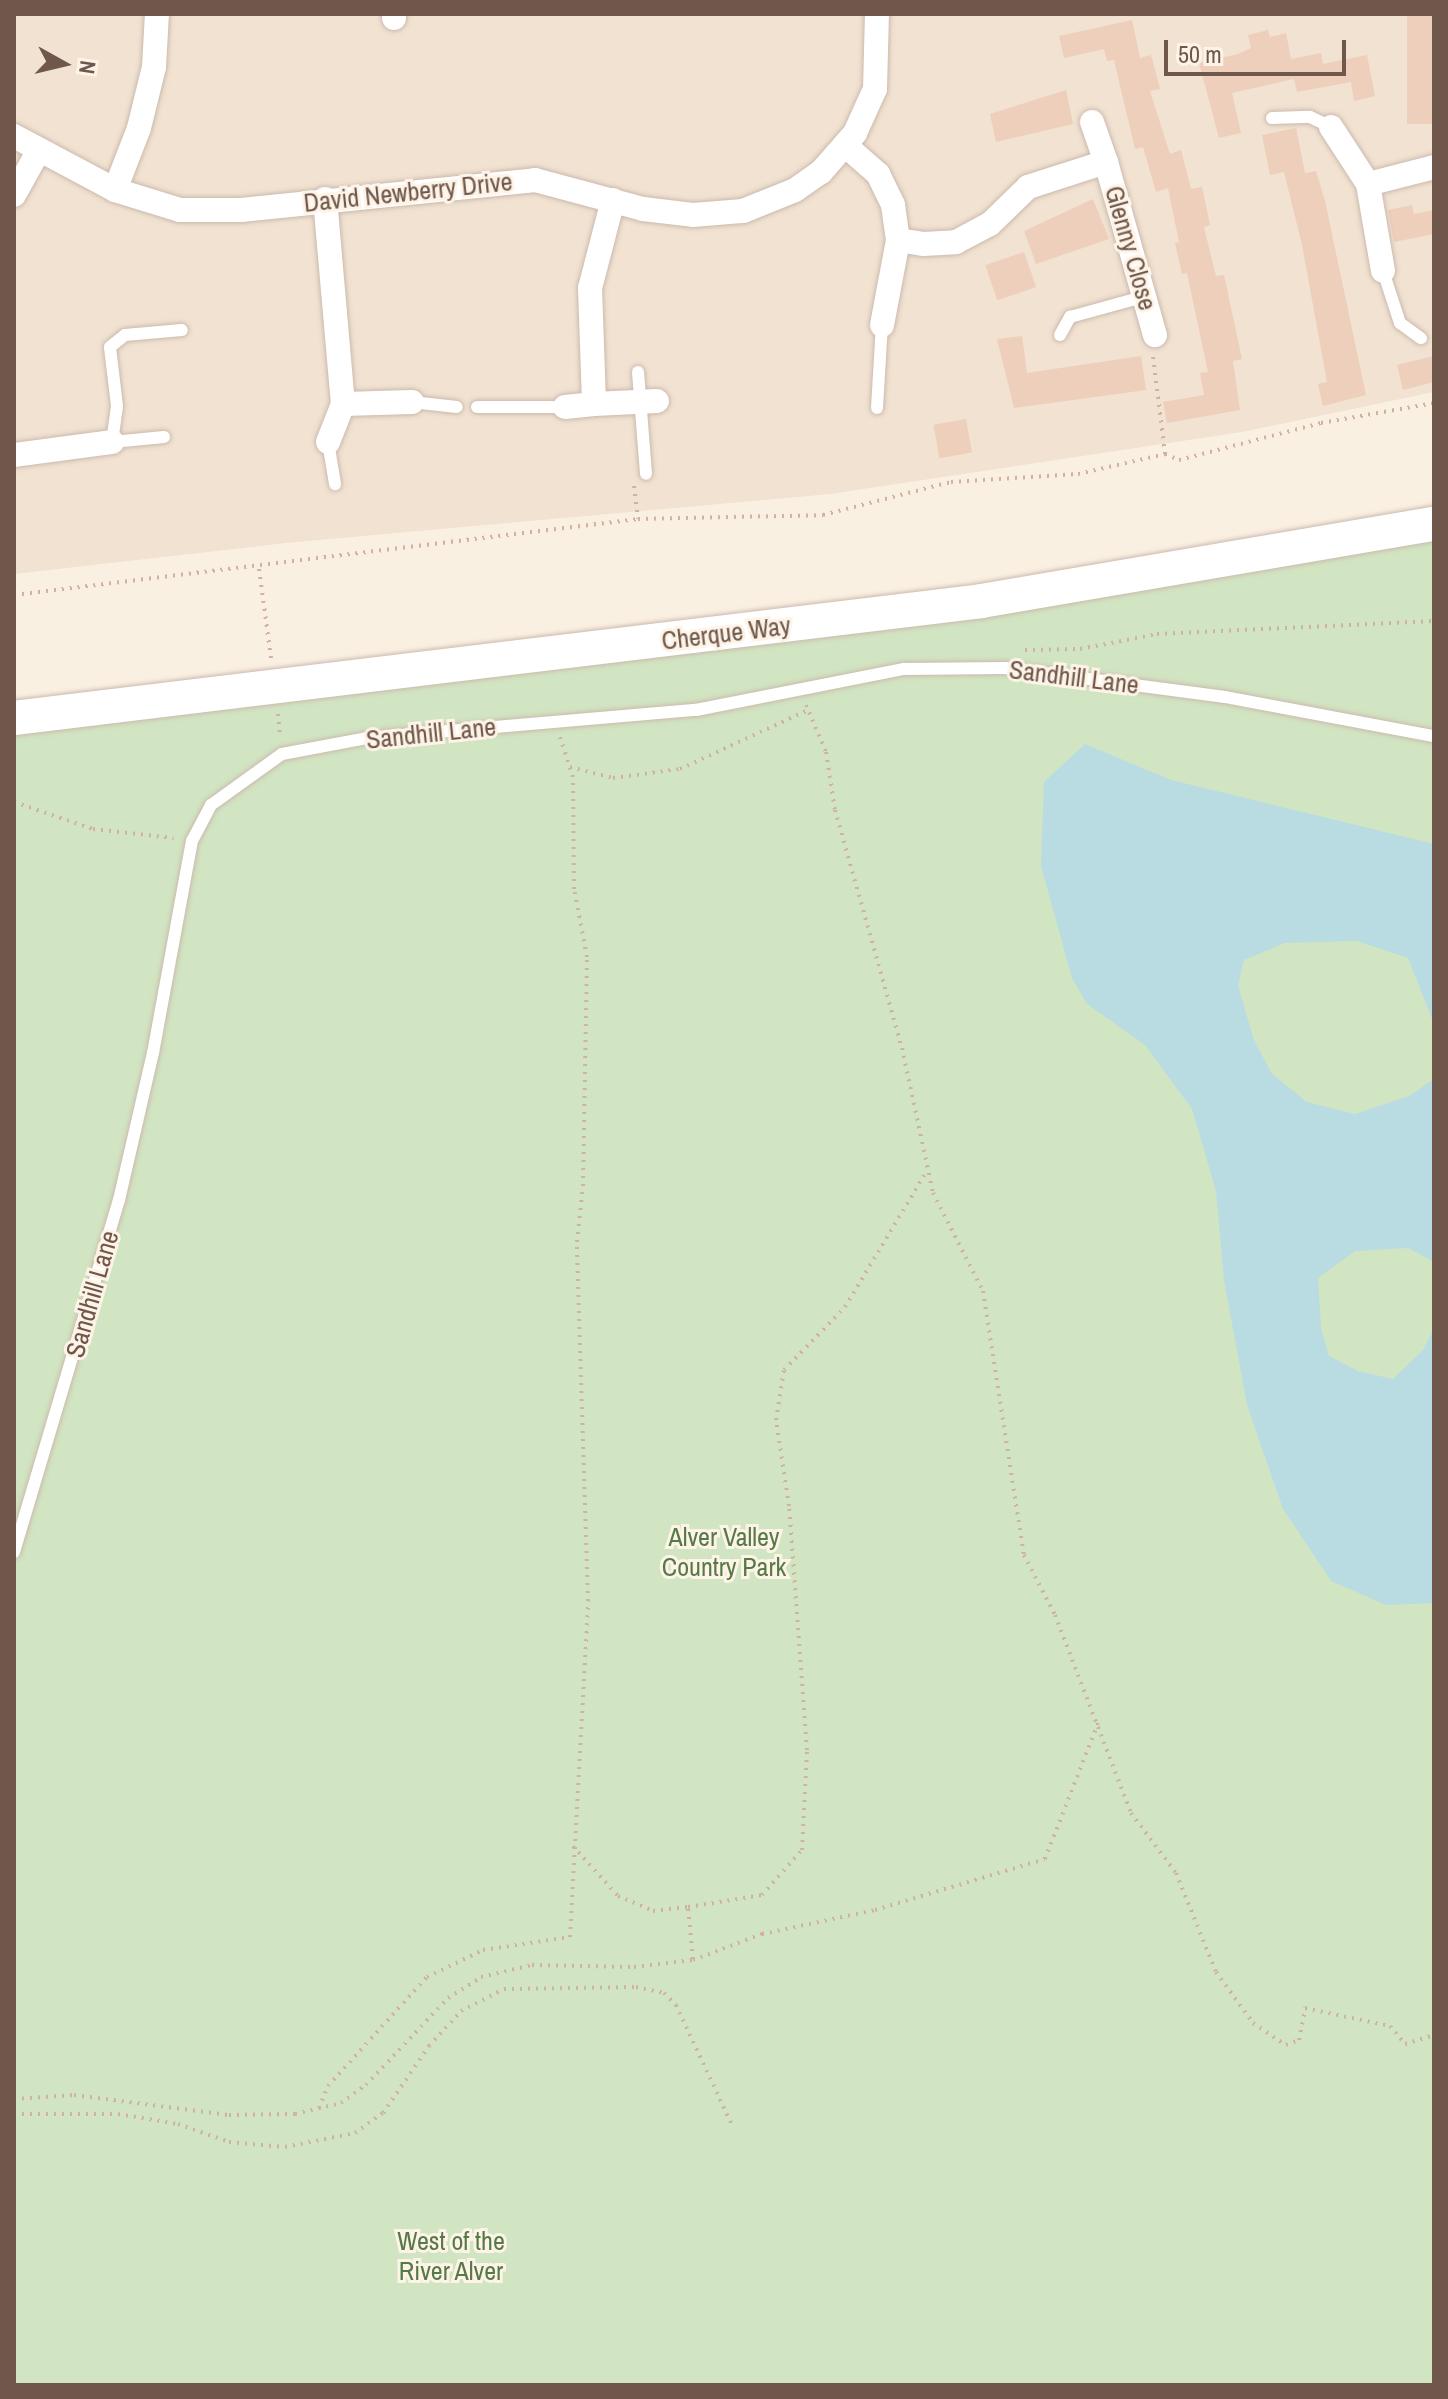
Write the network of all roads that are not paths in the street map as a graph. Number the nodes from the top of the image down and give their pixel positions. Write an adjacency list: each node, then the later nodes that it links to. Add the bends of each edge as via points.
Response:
1 (157, 14): 12 (street, via 154,67 139,128)
2 (877, 14): 7 (street, David Newberry Drive, via 875,89)
3 (1272, 118): 5 (lane, via 1310,117)
4 (1092, 122): 9 (street, Glenny Close)
5 (1331, 127): 11 (street)
6 (14, 136): 8 (street, David Newberry Drive)
7 (846, 146): 15 (street, David Newberry Drive, via 795,190 743,211 693,215); 16 (street, via 878,174 893,205)
8 (39, 150): 12 (street, David Newberry Drive); 13 (street)
9 (1106, 162): 16 (street, Glenny Close, via 1028,187 990,224 956,242); 18 (street, Glenny Close)
10 (1434, 167): 11 (street)
11 (1368, 184): 17 (street)
12 (115, 190): 14 (street, David Newberry Drive, via 180,210)
13 (14, 195)
14 (325, 199): 15 (street, David Newberry Drive, via 535,180); 27 (street)
15 (613, 200): 28 (street, via 590,288)
16 (898, 240): 19 (street)
17 (1383, 271): 23 (lane, via 1400,323)
18 (1146, 296): 21 (lane, via 1070,317); 22 (street, Glenny Close)
19 (882, 325): 32 (lane)
20 (182, 330): 34 (lane, via 125,335 110,347 117,406)
21 (1060, 335)
22 (1155, 335)
23 (1421, 338)
24 (638, 372): 26 (lane)
25 (412, 402): 27 (street); 29 (lane)
26 (649, 402): 28 (street); 37 (lane)
27 (343, 404): 35 (street)
28 (594, 404): 31 (street)
29 (457, 407)
30 (477, 407): 31 (lane)
31 (565, 407)
32 (877, 408)
33 (164, 437): 34 (lane)
34 (112, 442): 36 (street)
35 (328, 442): 38 (lane)
36 (14, 455)
37 (646, 474)
38 (335, 484)
39 (1434, 524): 40 (street, Cherque Way, via 982,601)
40 (14, 718)
41 (1434, 736): 42 (lane, Sandhill Lane, via 1225,697 1005,668 904,669 696,710 367,738 282,754 211,805 192,841 153,1053 119,1200)
42 (14, 1552)

